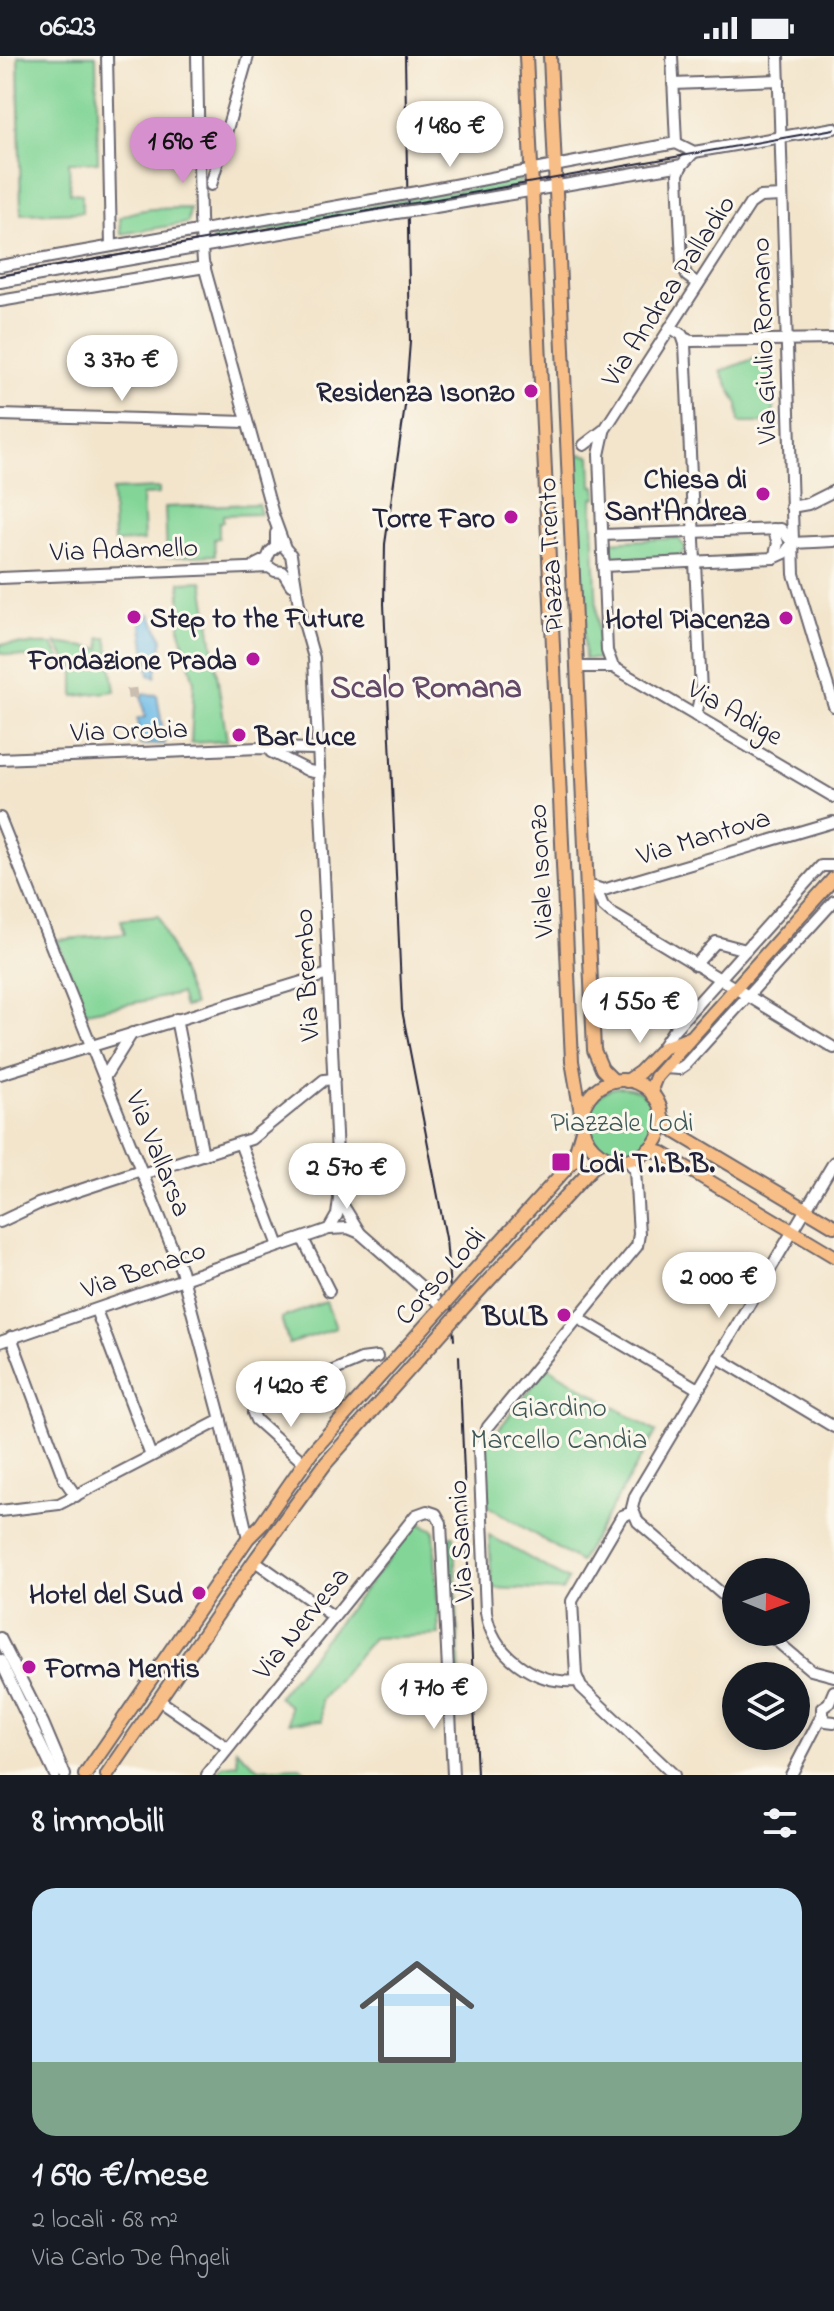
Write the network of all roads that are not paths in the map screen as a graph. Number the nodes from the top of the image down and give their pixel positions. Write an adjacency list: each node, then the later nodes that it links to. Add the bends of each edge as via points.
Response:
1 (107, 56): 25 (street)
2 (197, 56): 14 (street)
3 (248, 56): 15 (street)
4 (526, 56): 18 (main road)
5 (550, 56): 17 (main road)
6 (672, 56): 9 (street)
7 (778, 56): 8 (street, Via Giulio Romano)
8 (779, 80): 9 (street); 11 (street, Via Giulio Romano)
9 (673, 84): 12 (street)
10 (834, 128): 11 (street)
11 (780, 137): 13 (street); 20 (street, Via Giulio Romano)
12 (676, 143): 13 (street); 17 (street)
13 (694, 152): 16 (street)
14 (199, 157): 15 (street); 21 (street)
15 (219, 157): 19 (street)
16 (682, 165): 17 (street); 30 (street, via 682,264)
17 (555, 176): 18 (street); 18 (street); 39 (main road)
18 (532, 180): 22 (street, bridge, via 417,192); 24 (street, bridge, via 418,210); 41 (main road)
19 (211, 185)
20 (782, 196): 30 (street, Via Andrea Palladio, via 751,202); 34 (street, Via Giulio Romano)
21 (200, 212): 22 (street); 23 (street)
22 (223, 225): 23 (street)
23 (200, 230): 25 (street); 26 (street)
24 (225, 243): 26 (street); 28 (street)
25 (111, 246): 27 (street)
26 (202, 247): 28 (street); 29 (street)
27 (0, 266)
28 (205, 267): 31 (street); 37 (street)
29 (0, 282)
30 (698, 284): 32 (street, Via Andrea Palladio)
31 (0, 301)
32 (670, 327): 33 (street); 38 (street, Via Andrea Palladio)
33 (684, 338): 34 (street); 46 (street)
34 (786, 339): 35 (street); 44 (street, Via Giulio Romano)
35 (834, 339)
36 (0, 415): 37 (street)
37 (247, 422): 50 (street)
38 (605, 429): 40 (street, Piazza Trento); 42 (street, Piazza Trento)
39 (568, 445): 40 (street, Piazza Trento); 41 (main road); 58 (main road, Piazza Trento)
40 (584, 445): 42 (street, Piazza Trento)
41 (544, 446): 60 (main road, Piazza Trento)
42 (599, 455): 47 (street, Piazza Trento)
43 (834, 491): 44 (street)
44 (791, 507): 49 (street, Via Giulio Romano)
45 (773, 529): 46 (street); 49 (street, via 781,529); 51 (street, via 778,543)
46 (693, 532): 47 (street); 52 (street)
47 (602, 535): 54 (street, Piazza Trento)
48 (834, 541): 49 (street)
49 (792, 543): 51 (street); 61 (street, Via Giulio Romano, via 794,574)
50 (281, 548): 53 (street, via 270,552); 55 (street, via 291,555)
51 (774, 558): 52 (street)
52 (694, 562): 54 (street); 62 (street, via 701,692)
53 (268, 563): 55 (street, via 275,571); 56 (street, Via Adamello)
54 (603, 566): 57 (street, Piazza Trento)
55 (287, 568): 64 (street, Via Brembo, via 314,658)
56 (0, 578)
57 (607, 651): 58 (street, Piazza Trento, via 602,661); 59 (street, Piazza Trento)
58 (584, 666): 59 (street, Piazza Trento); 60 (main road); 75 (main road, Viale Isonzo)
59 (613, 667): 62 (street, Via Adige)
60 (554, 668): 95 (main road, Viale Isonzo, via 572,1061)
61 (834, 706)
62 (696, 716): 69 (street, Via Adige)
63 (259, 748): 65 (street, Via Orobia); 66 (street, Via Orobia); 67 (street)
64 (319, 749): 65 (street, Via Orobia); 68 (street, Via Brembo)
65 (300, 750): 67 (street)
66 (0, 759)
67 (293, 762): 68 (street)
68 (320, 773): 79 (street, Via Brembo)
69 (834, 797)
70 (834, 811): 72 (street)
71 (0, 818): 86 (street, Via Vallarsa)
72 (834, 824): 75 (street, Via Mantova, via 608,889)
73 (834, 866): 77 (street, via 821,866)
74 (834, 878): 81 (main road)
75 (592, 886): 78 (street, via 606,910); 93 (main road, Viale Isonzo, via 594,1050 598,1063)
76 (834, 901): 82 (street)
77 (746, 950): 78 (street, via 716,942); 80 (street)
78 (695, 965): 80 (street)
79 (328, 974): 83 (street); 92 (street, Via Brembo)
80 (719, 979): 81 (street); 88 (street)
81 (735, 989): 82 (street); 85 (main road)
82 (747, 996): 87 (street); 89 (street, via 685,1065)
83 (176, 1019): 84 (street); 99 (street)
84 (132, 1033): 86 (street); 91 (street)
85 (693, 1036): 88 (main road); 89 (main road)
86 (91, 1045): 90 (street); 91 (street, Via Vallarsa)
87 (834, 1048)
88 (661, 1049): 93 (main road, via 640,1072)
89 (664, 1068): 94 (main road, via 654,1080)
90 (0, 1074)
91 (104, 1078): 103 (street, Via Vallarsa)
92 (334, 1079): 97 (street, via 324,1080); 104 (street, Via Brembo)
93 (621, 1081): 94 (main road, via 641,1085); 95 (main road, via 593,1092)
94 (653, 1096): 96 (main road)
95 (582, 1123): 100 (main road, via 590,1145); 116 (main road, Corso Lodi, bridge, via 573,1161)
96 (661, 1124): 98 (main road); 105 (main road)
97 (240, 1143): 99 (street); 112 (street)
98 (649, 1149): 101 (main road); 109 (main road)
99 (203, 1155): 103 (street)
100 (608, 1158): 101 (main road); 132 (main road, Corso Lodi, bridge, via 598,1162 466,1305 326,1463)
101 (628, 1160): 118 (street, Via Sannio, via 635,1170 638,1244)
102 (834, 1162): 105 (street)
103 (142, 1172): 106 (street, via 38,1204); 114 (street, Via Vallarsa)
104 (339, 1199): 108 (street, Via Brembo); 110 (street, Via Brembo)
105 (805, 1209): 107 (main road); 109 (street)
106 (0, 1222)
107 (834, 1226)
108 (329, 1229): 110 (street, Via Benaco); 111 (street, Via Benaco)
109 (792, 1231): 113 (main road); 121 (street)
110 (360, 1233): 116 (street, Via Brembo)
111 (303, 1239): 112 (street, Via Benaco); 115 (street)
112 (279, 1246): 114 (street, Via Benaco)
113 (834, 1256)
114 (184, 1279): 117 (street, Via Benaco); 123 (street, Via Vallarsa)
115 (329, 1291)
116 (443, 1306): 126 (main road, Corso Lodi)
117 (96, 1310): 119 (street, Via Benaco); 125 (street)
118 (578, 1318): 122 (street); 142 (street, Via Sannio, via 488,1427 479,1451 486,1612 492,1637 526,1668)
119 (5, 1339): 127 (street)
120 (377, 1357): 126 (street, via 361,1359 254,1408 258,1421)
121 (717, 1357): 122 (street); 124 (street)
122 (698, 1389): 129 (street, via 635,1496)
123 (221, 1420): 125 (street); 130 (street, Via Vallarsa)
124 (834, 1427)
125 (151, 1456): 127 (street)
126 (304, 1463): 131 (main road, Corso Lodi)
127 (76, 1496): 128 (street, via 53,1506)
128 (0, 1511)
129 (633, 1512): 136 (street); 142 (street, via 622,1516 572,1601)
130 (245, 1515): 131 (street); 133 (street, Via Vallarsa)
131 (261, 1525): 132 (main road); 133 (main road, Corso Lodi)
132 (278, 1527): 135 (main road, Corso Lodi)
133 (248, 1538): 134 (main road, Corso Lodi)
134 (234, 1559): 135 (main road); 143 (main road, Corso Lodi)
135 (255, 1561): 137 (street); 145 (main road, Corso Lodi)
136 (722, 1594)
137 (334, 1617): 148 (street, Via Nervesa); 153 (street, Via Nervesa, via 416,1515 436,1514 441,1523)
138 (0, 1638): 149 (street)
139 (783, 1646): 141 (street, via 811,1670)
140 (0, 1660): 149 (street)
141 (834, 1676)
142 (577, 1681): 154 (street)
143 (144, 1689): 145 (main road); 150 (main road, Corso Lodi)
144 (834, 1691): 146 (street)
145 (159, 1700): 148 (street); 151 (main road, Corso Lodi)
146 (832, 1703): 147 (street, via 822,1708)
147 (830, 1721): 155 (street, via 806,1744)
148 (228, 1748): 152 (street, Via Nervesa)
149 (65, 1774)
150 (85, 1775)
151 (107, 1775)
152 (207, 1775)
153 (453, 1775)
154 (674, 1775)
155 (791, 1775)

